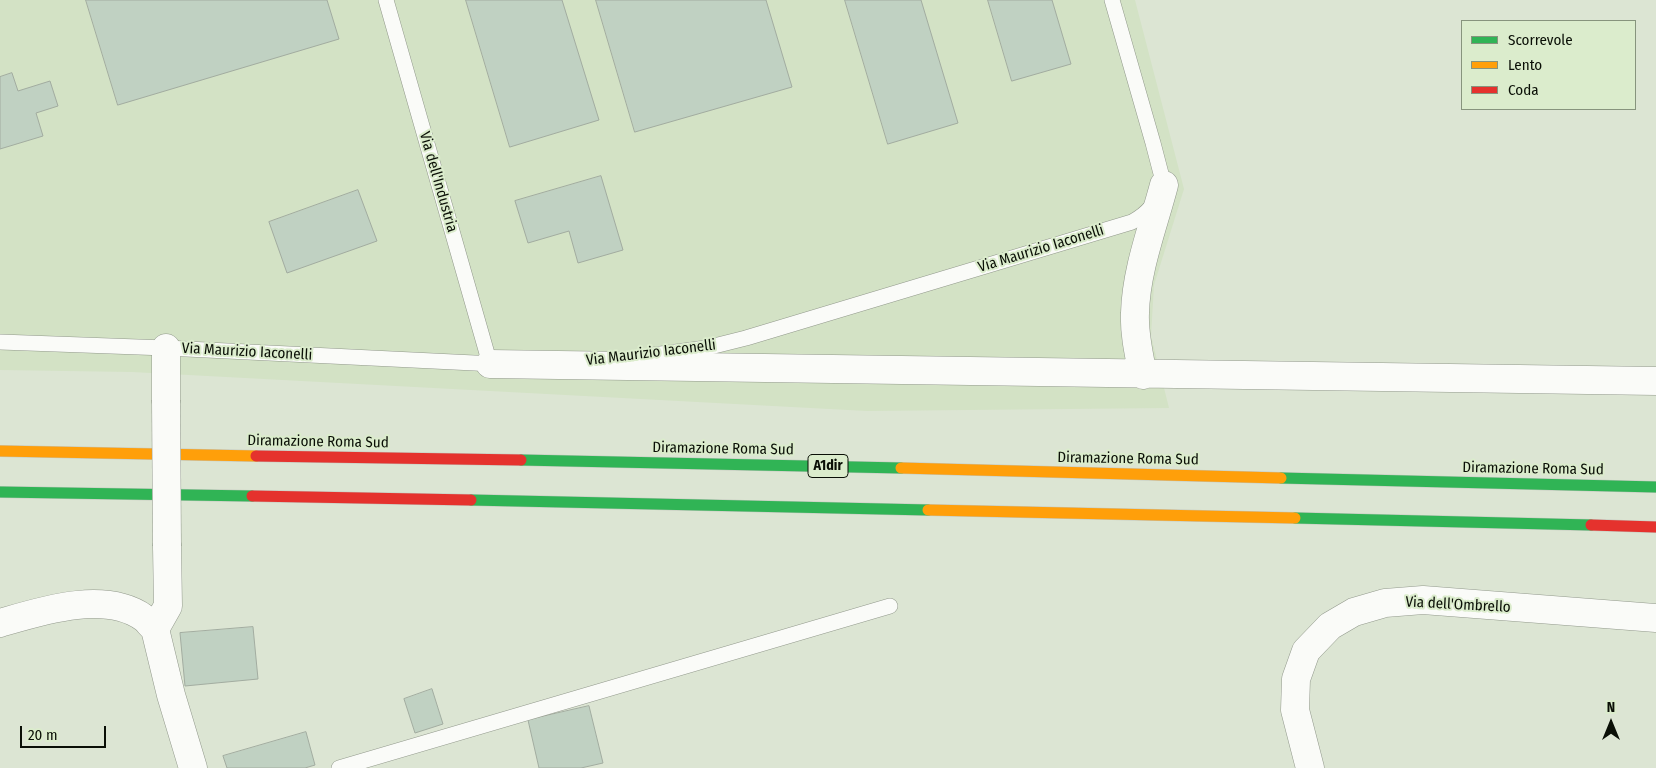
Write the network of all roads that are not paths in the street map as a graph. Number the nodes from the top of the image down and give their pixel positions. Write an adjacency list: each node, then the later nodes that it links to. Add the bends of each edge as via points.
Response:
1 (386, 0): 6 (lane, Via dell'Industria)
2 (1112, 0): 3 (lane)
3 (1164, 185): 6 (lane, Via Maurizio Iaconelli, via 1152,207 1132,222 738,340 706,348 606,361); 7 (street, via 1142,266 1135,313)
4 (0, 342): 5 (lane, Via Maurizio Iaconelli)
5 (166, 348): 6 (lane, Via Maurizio Iaconelli); 16 (street, bridge, via 168,606)
6 (490, 364): 7 (street)
7 (1143, 375): 8 (street)
8 (1656, 381)
9 (0, 451): 10 (highway, Diramazione Roma Sud / A1dir, via 723,464)
10 (1656, 487)
11 (0, 492): 12 (highway)
12 (1656, 527)
13 (890, 606): 18 (lane)
14 (1656, 618): 19 (street, Via dell'Ombrello, via 1423,600 1385,603 1354,612 1330,626 1306,651 1296,679 1295,710)
15 (0, 623): 16 (street, via 52,608 86,604 118,607 143,618)
16 (155, 630): 17 (street)
17 (193, 768)
18 (339, 768)
19 (1310, 768)

